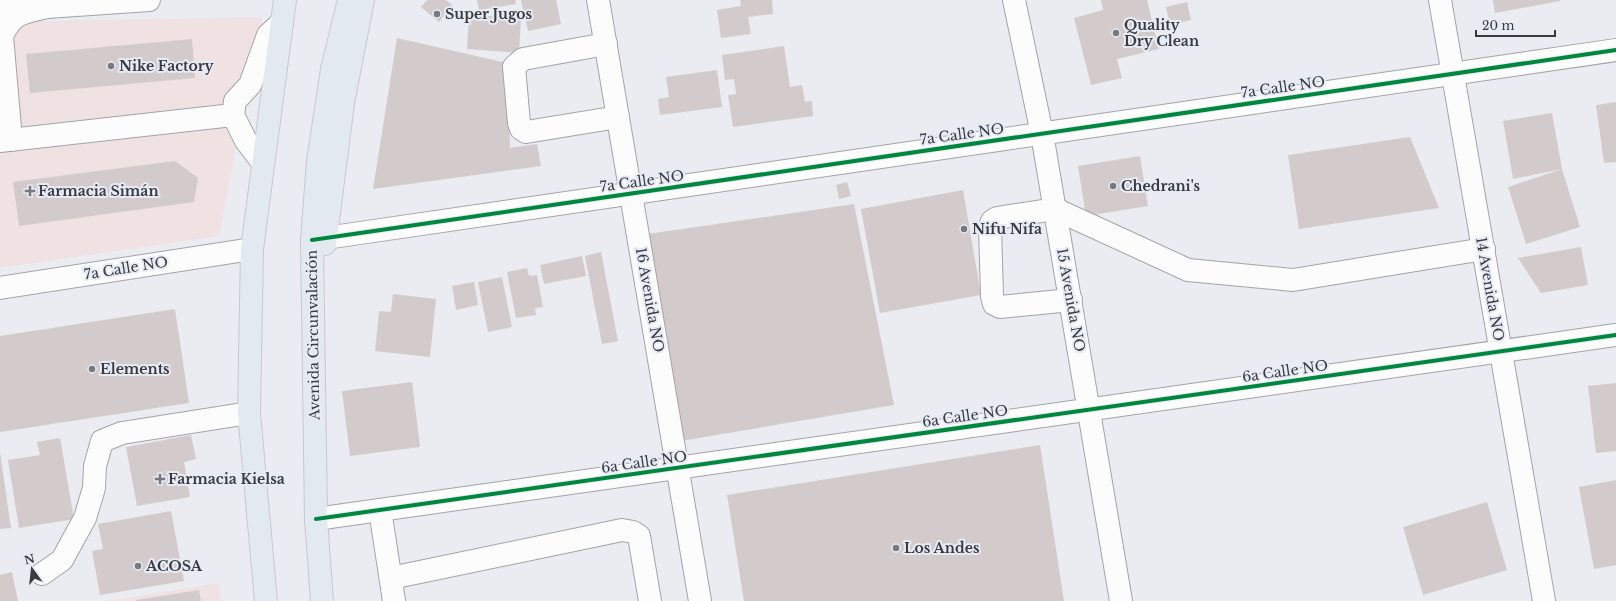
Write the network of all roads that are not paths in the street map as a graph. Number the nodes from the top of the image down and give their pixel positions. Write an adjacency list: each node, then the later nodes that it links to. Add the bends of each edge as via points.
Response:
1 (149, 0): 9 (street)
2 (285, 0): 10 (highway)
3 (349, 0): 21 (highway, Avenida Circunvalación, via 330,84 318,161)
4 (363, 0): 21 (highway)
5 (598, 0): 11 (street, 16 Avenida NO)
6 (1014, 0): 16 (street, 15 Avenida NO)
7 (1440, 0): 13 (street, 14 Avenida NO)
8 (0, 7): 9 (street)
9 (47, 7): 17 (street, via 21,13 9,22 2,36)
10 (282, 22): 14 (street, via 268,36 250,85 235,101); 18 (highway)
11 (606, 44): 15 (street, 16 Avenida NO); 15 (street, via 523,59 517,63 514,67 519,123 521,129 526,132)
12 (1616, 50): 13 (street, 7a Calle NO)
13 (1453, 73): 16 (street, 7a Calle NO); 23 (street, 14 Avenida NO)
14 (233, 115): 17 (street); 18 (street, via 246,141)
15 (618, 117): 19 (street, 16 Avenida NO)
16 (1042, 134): 19 (street, 7a Calle NO); 20 (street, 15 Avenida NO)
17 (6, 140)
18 (263, 163): 22 (highway)
19 (632, 193): 21 (street, 7a Calle NO); 30 (street, 16 Avenida NO)
20 (1055, 209): 23 (street, via 1188,270 1292,280); 25 (street, 15 Avenida NO); 25 (street, via 997,218 992,221 992,296 994,304 1000,307)
21 (319, 239): 32 (highway, Avenida Circunvalación, via 314,300)
22 (252, 249): 24 (street, 7a Calle NO); 29 (highway)
23 (1484, 249): 27 (street, 14 Avenida NO)
24 (0, 288)
25 (1071, 300): 28 (street, 15 Avenida NO)
26 (1616, 335): 27 (street, 6a Calle NO)
27 (1501, 351): 28 (street, 6a Calle NO); 41 (street, 14 Avenida NO)
28 (1090, 410): 30 (street, 6a Calle NO); 40 (street, 15 Avenida NO)
29 (249, 413): 33 (street, via 122,433 102,441 95,466 94,488 85,518 62,560); 36 (highway)
30 (679, 468): 31 (street, 6a Calle NO); 39 (street, 16 Avenida NO)
31 (380, 510): 32 (street, 6a Calle NO); 34 (street)
32 (316, 519): 37 (highway, Avenida Circunvalación)
33 (42, 574)
34 (391, 578): 35 (street, via 622,530 639,536); 38 (street)
35 (645, 600)
36 (266, 601)
37 (322, 601)
38 (394, 601)
39 (700, 601)
40 (1121, 601)
41 (1544, 601)

